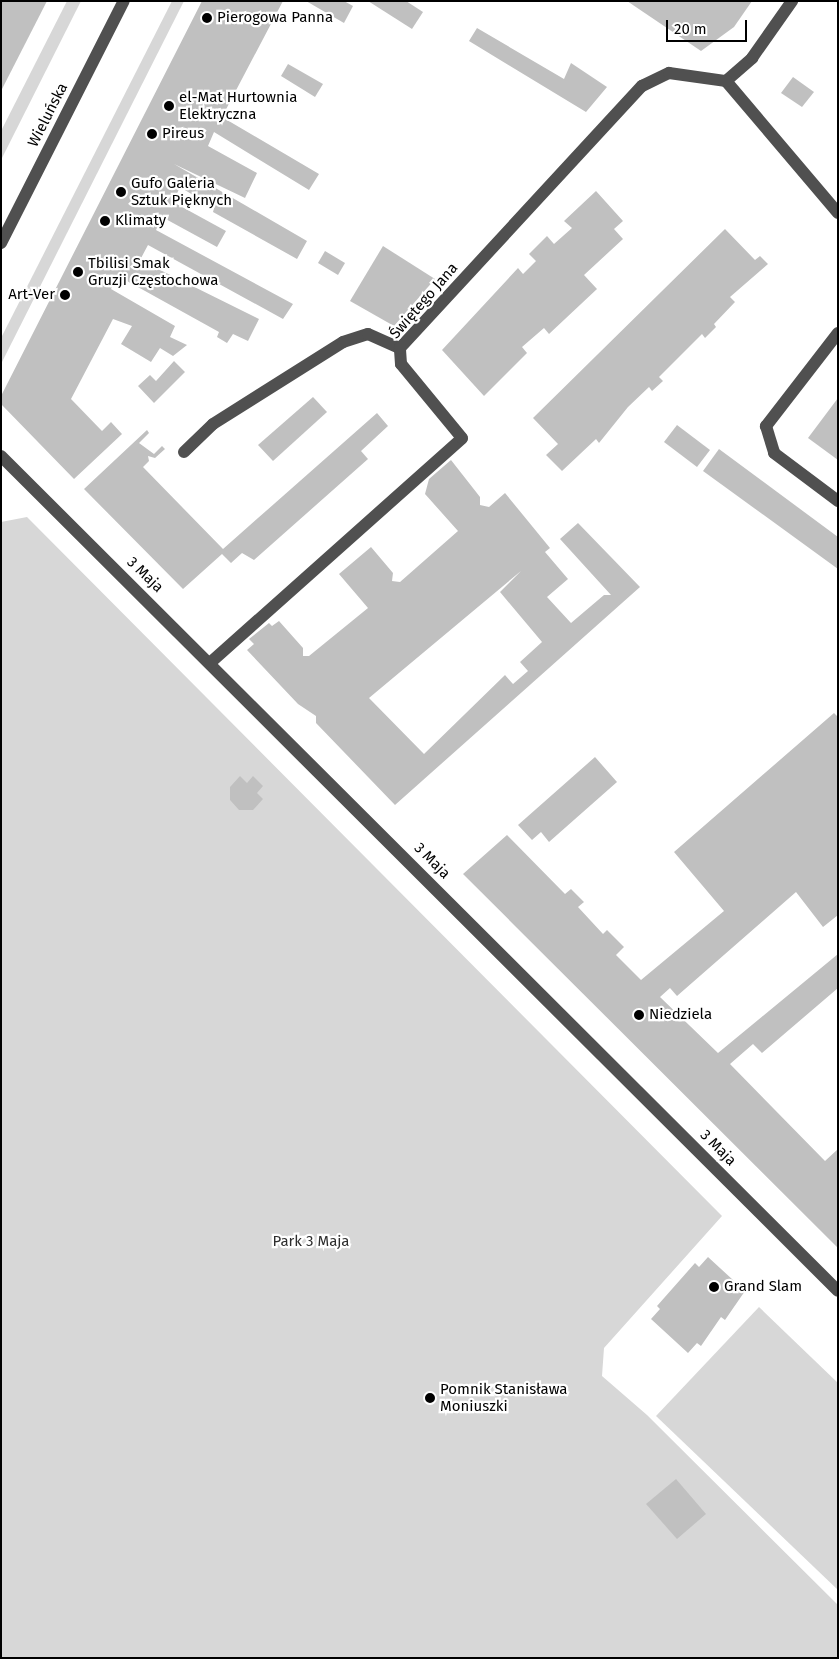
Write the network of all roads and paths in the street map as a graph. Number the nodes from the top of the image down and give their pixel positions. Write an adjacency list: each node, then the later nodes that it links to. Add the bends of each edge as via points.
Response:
1 (124, 1): 5 (street, Wieluńska)
2 (792, 1): 3 (street, via 752,58)
3 (726, 81): 4 (street); 7 (street, Świętego Jana, via 669,72 642,86)
4 (838, 212)
5 (1, 243)
6 (838, 333): 10 (street, via 766,426 774,453)
7 (400, 348): 8 (street, via 368,334 343,342 212,424); 11 (street, Świętego Jana, via 401,364 462,438)
8 (184, 452)
9 (1, 456): 11 (street, 3 Maja)
10 (838, 501)
11 (211, 662): 12 (street, 3 Maja)
12 (838, 1291)

